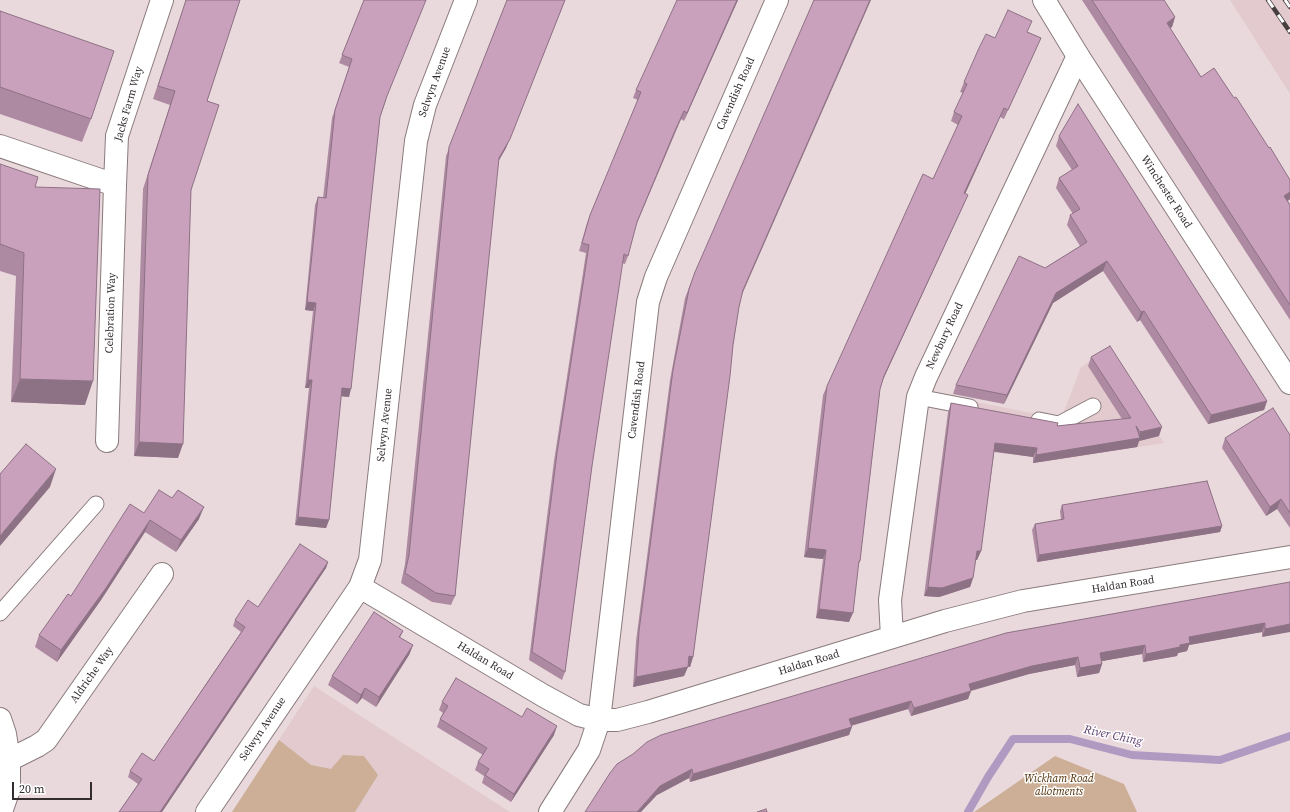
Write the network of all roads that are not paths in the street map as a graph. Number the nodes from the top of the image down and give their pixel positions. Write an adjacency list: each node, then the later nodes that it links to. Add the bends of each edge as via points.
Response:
1 (162, 0): 7 (street, Jacks Farm Way, via 118,136)
2 (466, 0): 17 (street, Selwyn Avenue, via 425,105 416,141 370,560)
3 (777, 0): 20 (street, Cavendish Road, via 656,277 648,302)
4 (1044, 0): 5 (street, Winchester Road)
5 (1078, 56): 8 (street, Winchester Road); 9 (street, Newbury Road)
6 (0, 146): 7 (street)
7 (115, 185): 13 (street, Celebration Way)
8 (1290, 383)
9 (918, 397): 11 (lane); 19 (street, Newbury Road, via 890,600)
10 (1093, 406): 12 (lane, via 1059,424)
11 (981, 409)
12 (1028, 418)
13 (107, 441)
14 (96, 504): 18 (lane)
15 (1290, 557): 19 (street, Haldan Road, via 1022,601)
16 (162, 574): 22 (street, Aldriche Way, via 46,740)
17 (360, 587): 20 (street, Haldan Road, via 578,715); 24 (street, Selwyn Avenue)
18 (0, 614)
19 (892, 637): 20 (street, Haldan Road, via 648,712 617,720)
20 (599, 720): 25 (street, Cavendish Road, via 589,750)
21 (2, 728): 22 (street)
22 (9, 760): 23 (street, via 9,788)
23 (1, 812)
24 (207, 812)
25 (550, 812)

